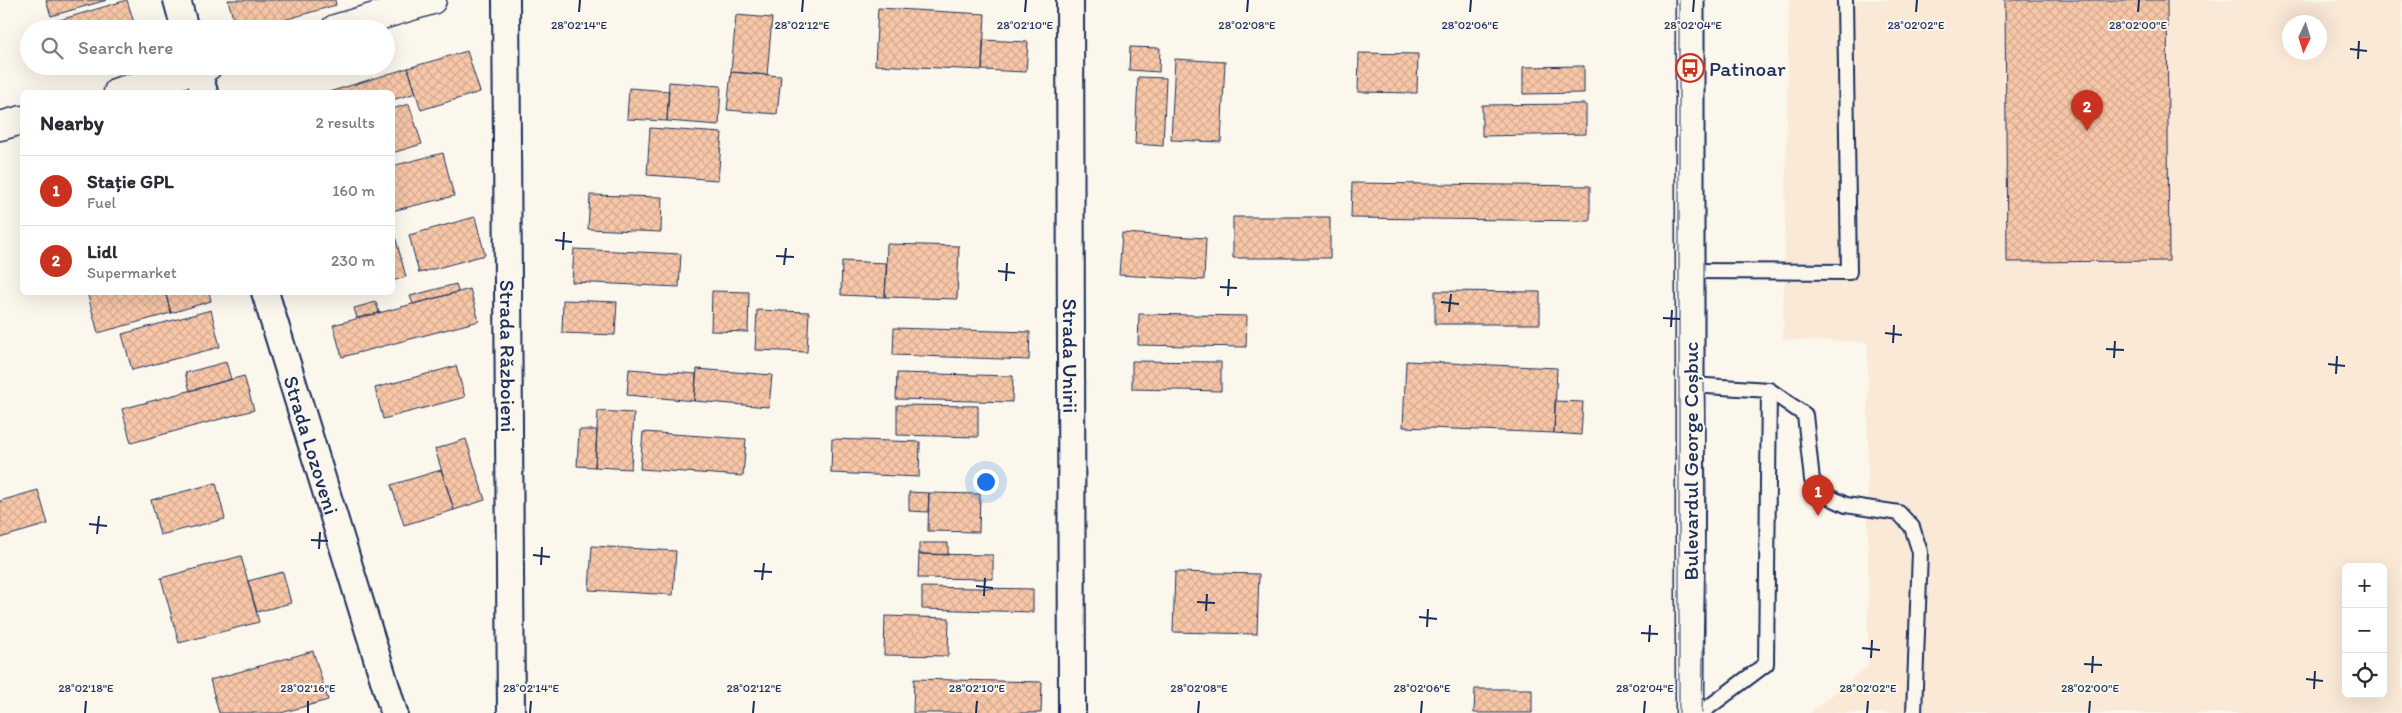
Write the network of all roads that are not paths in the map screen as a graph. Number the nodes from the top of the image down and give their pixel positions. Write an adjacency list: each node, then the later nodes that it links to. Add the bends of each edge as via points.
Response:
1 (177, 0): 7 (street)
2 (432, 0): 8 (main road)
3 (506, 0): 18 (street, Strada Războieni)
4 (1070, 0): 19 (street, Strada Unirii)
5 (1690, 0): 13 (main road, Bulevardul George Coșbuc)
6 (1845, 0): 13 (lane, via 1849,272)
7 (183, 20)
8 (365, 20)
9 (196, 75): 10 (main road)
10 (127, 90)
11 (20, 121): 12 (main road)
12 (0, 126)
13 (1689, 271): 15 (main road, Bulevardul George Coșbuc)
14 (266, 295): 17 (street, Strada Lozoveni)
15 (1691, 385): 16 (lane); 20 (main road, Bulevardul George Coșbuc)
16 (1769, 390): 21 (lane, via 1766,664); 22 (lane, via 1804,414 1812,480 1827,496 1846,505 1899,513 1912,528 1920,552)
17 (394, 713)
18 (511, 713)
19 (1072, 713)
20 (1690, 713)
21 (1701, 713)
22 (1914, 713)

